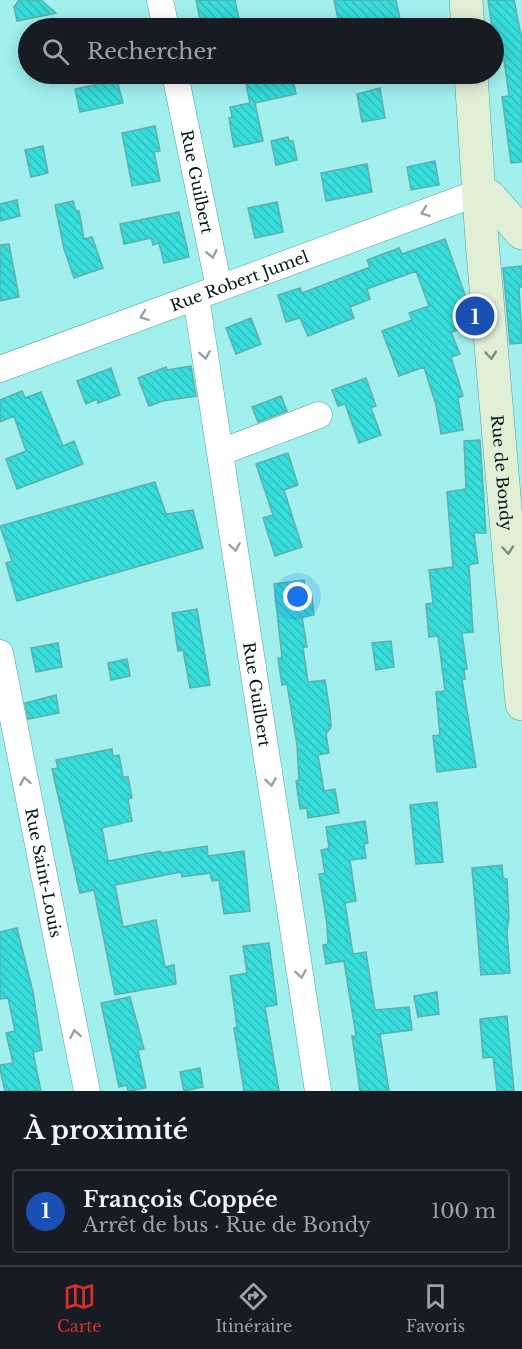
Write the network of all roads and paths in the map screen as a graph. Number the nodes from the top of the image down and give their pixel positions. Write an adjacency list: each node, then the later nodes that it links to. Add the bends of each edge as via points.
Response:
1 (160, 0): 3 (street)
2 (466, 0): 4 (street)
3 (164, 18)
4 (467, 18)
5 (177, 84): 10 (street, Rue Guilbert, one-way to 10)
6 (472, 84): 7 (street, Rue de Bondy)
7 (480, 192): 8 (street, via 489,196); 9 (street, Rue de Bondy); 10 (street, Rue Robert Jumel, one-way to 10)
8 (522, 235): 9 (street, via 486,247)
9 (482, 241): 15 (street, Rue de Bondy, one-way to 15)
10 (208, 292): 11 (street, Rue Robert Jumel, one-way to 11); 13 (street, Rue Guilbert, one-way to 13)
11 (0, 369)
12 (319, 415): 13 (street)
13 (221, 452): 17 (street, Rue Guilbert, one-way to 17)
14 (0, 653): 16 (street, Rue Saint-Louis, one-way to 14)
15 (522, 704)
16 (87, 1091)
17 (318, 1091)

